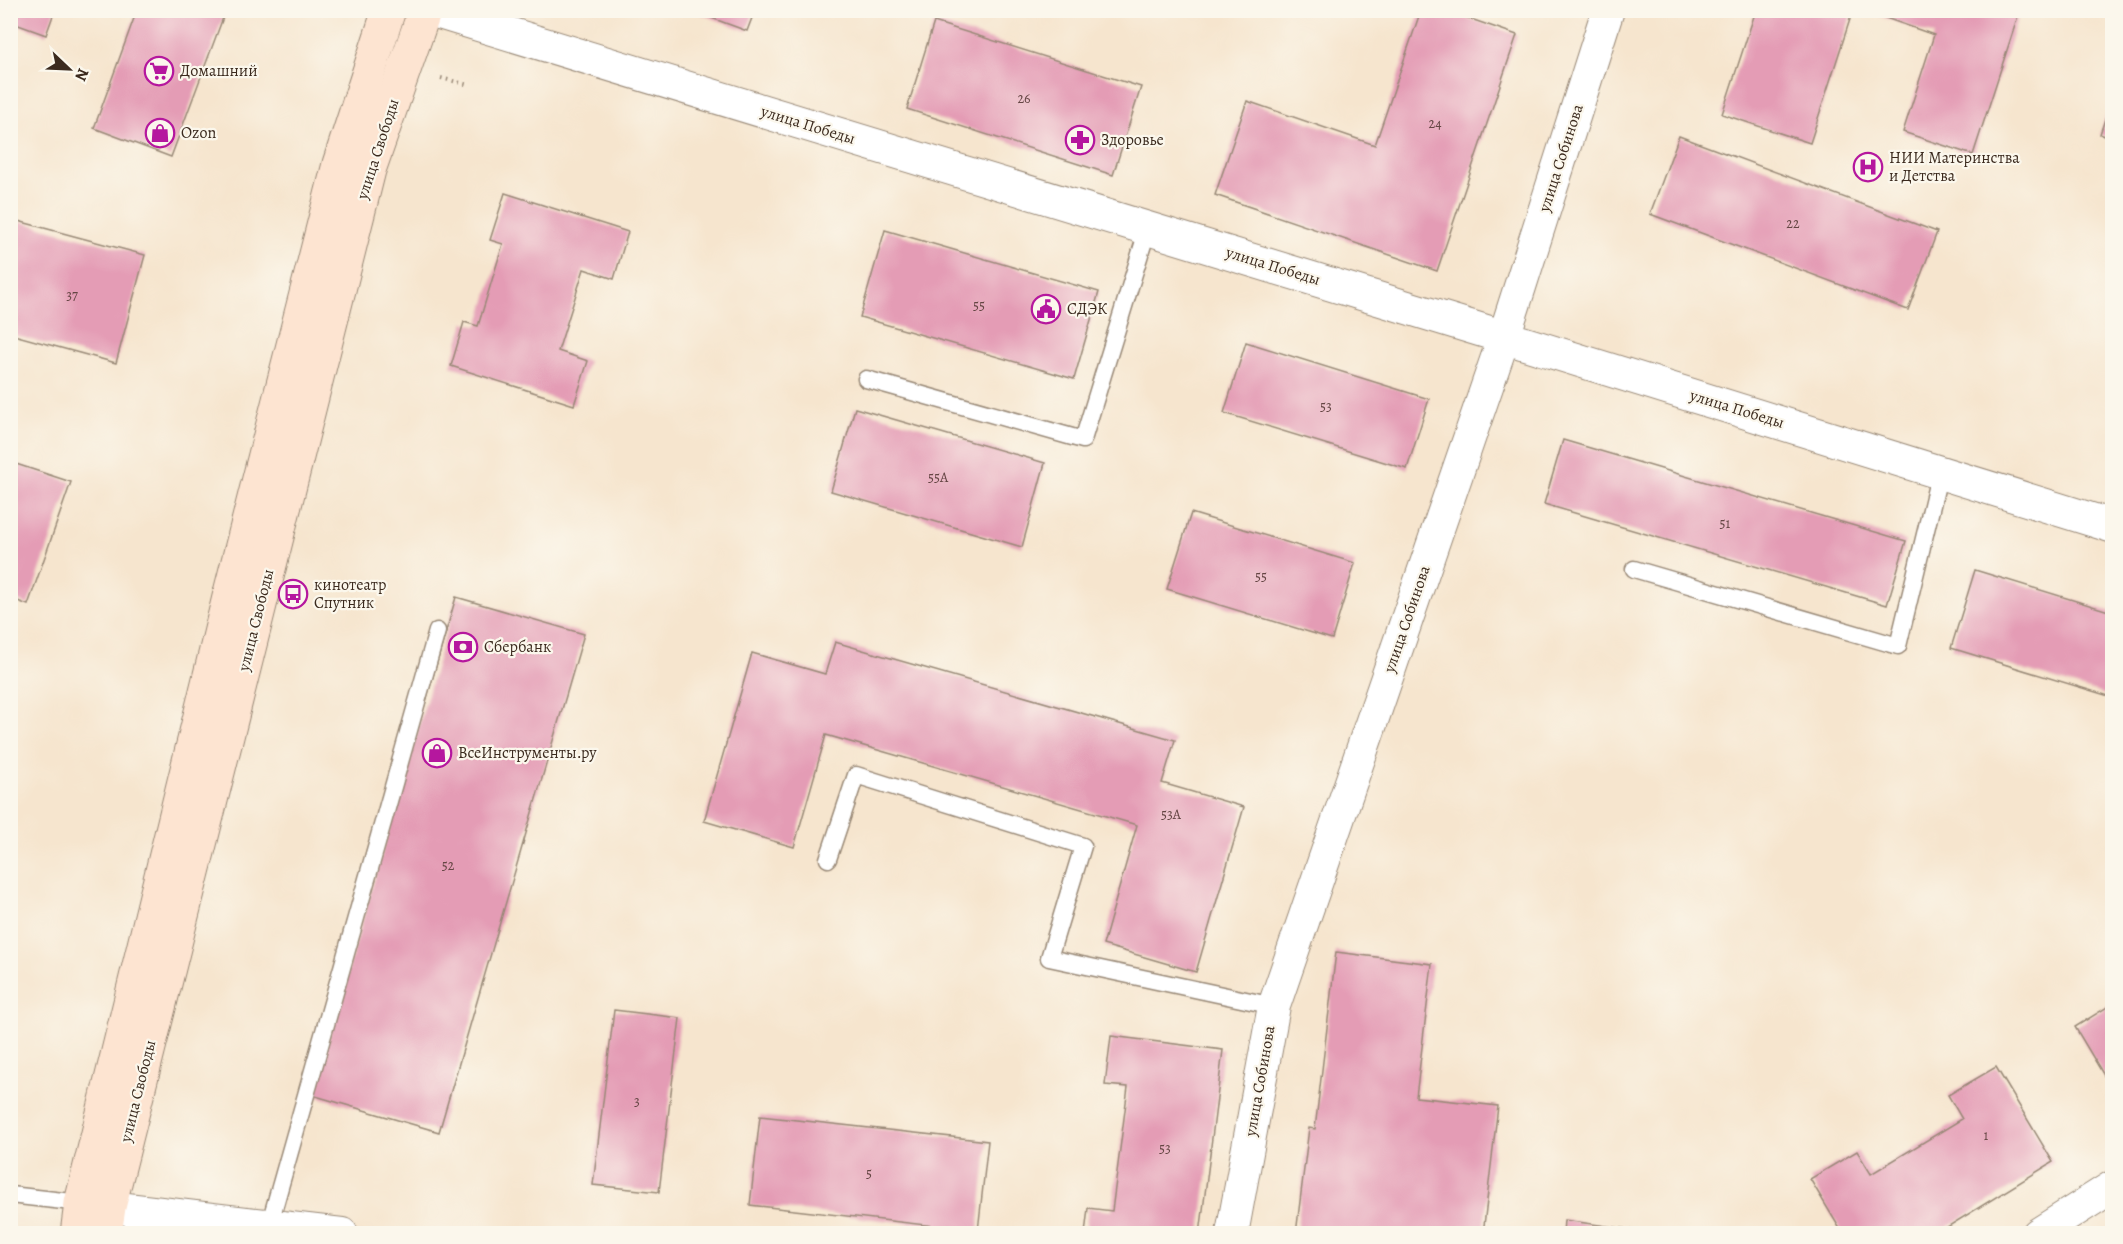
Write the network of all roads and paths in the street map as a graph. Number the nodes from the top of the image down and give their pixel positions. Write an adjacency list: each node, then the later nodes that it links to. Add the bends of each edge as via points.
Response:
1 (389, 10): 18 (main road, улица Свободы, via 336,176 231,589)
2 (425, 10): 18 (main road, улица Свободы, via 369,170)
3 (431, 10): 7 (street, улица Победы)
4 (1608, 10): 8 (street, улица Собинова)
5 (441, 78): 6 (path)
6 (469, 85)
7 (1148, 228): 8 (street, улица Победы); 9 (lane, via 1083,440)
8 (1504, 337): 10 (street, улица Победы); 15 (street, улица Собинова)
9 (866, 379)
10 (1940, 472): 11 (street, улица Победы); 12 (lane, via 1898,646)
11 (2112, 526)
12 (1634, 569)
13 (437, 631): 19 (lane)
14 (828, 859): 15 (lane, via 856,775 1083,846 1049,958)
15 (1274, 1006): 21 (street, улица Собинова)
16 (2112, 1187): 22 (street)
17 (10, 1195): 18 (lane)
18 (93, 1219): 19 (street)
19 (269, 1226): 20 (street)
20 (342, 1233)
21 (1232, 1233)
22 (2038, 1233)

